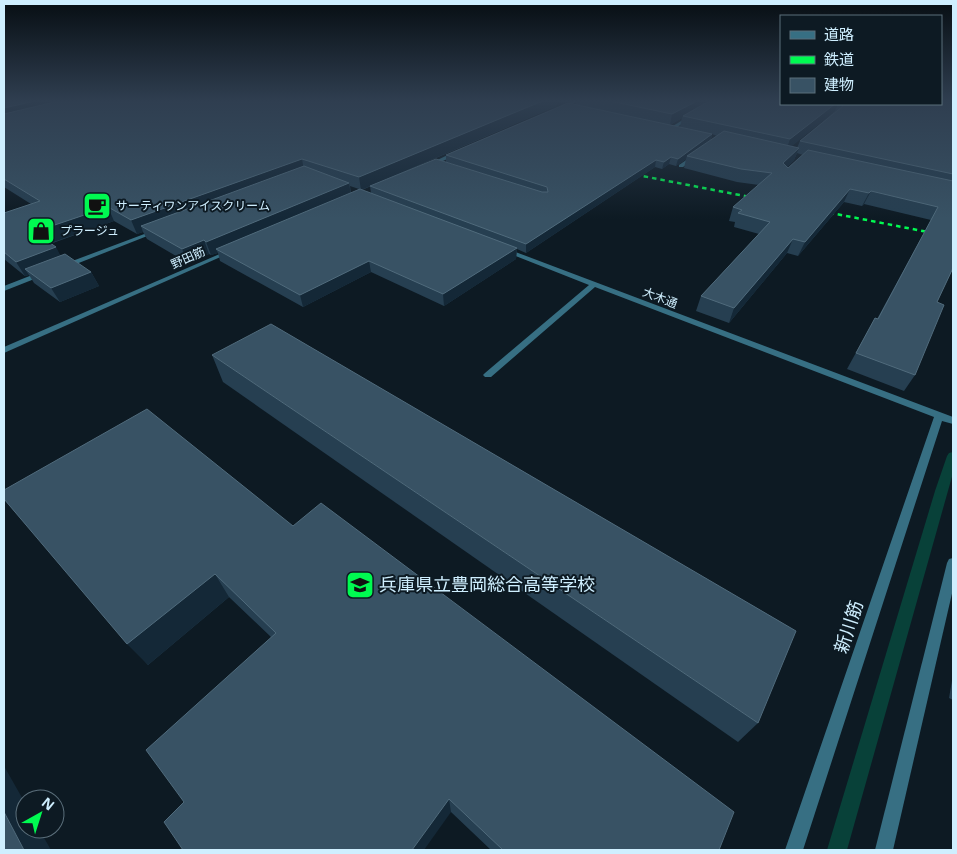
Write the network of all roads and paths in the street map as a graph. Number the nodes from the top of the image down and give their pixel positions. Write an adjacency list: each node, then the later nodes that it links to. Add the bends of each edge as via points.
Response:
1 (703, 150): 5 (street)
2 (462, 151): 3 (street)
3 (436, 162): 4 (street); 6 (street)
4 (445, 165)
5 (681, 166)
6 (419, 169)
7 (169, 226): 10 (street)
8 (495, 246): 12 (street, 大木通)
9 (241, 247): 14 (street, 野田筋)
10 (59, 268)
11 (50, 271): 13 (street)
12 (594, 284): 15 (street); 16 (street, 大木通)
13 (4, 289)
14 (4, 350)
15 (488, 375)
16 (939, 416): 17 (street, 大木通); 19 (street, 新川筋)
17 (953, 421)
18 (953, 563): 20 (street)
19 (794, 850)
20 (884, 850)

